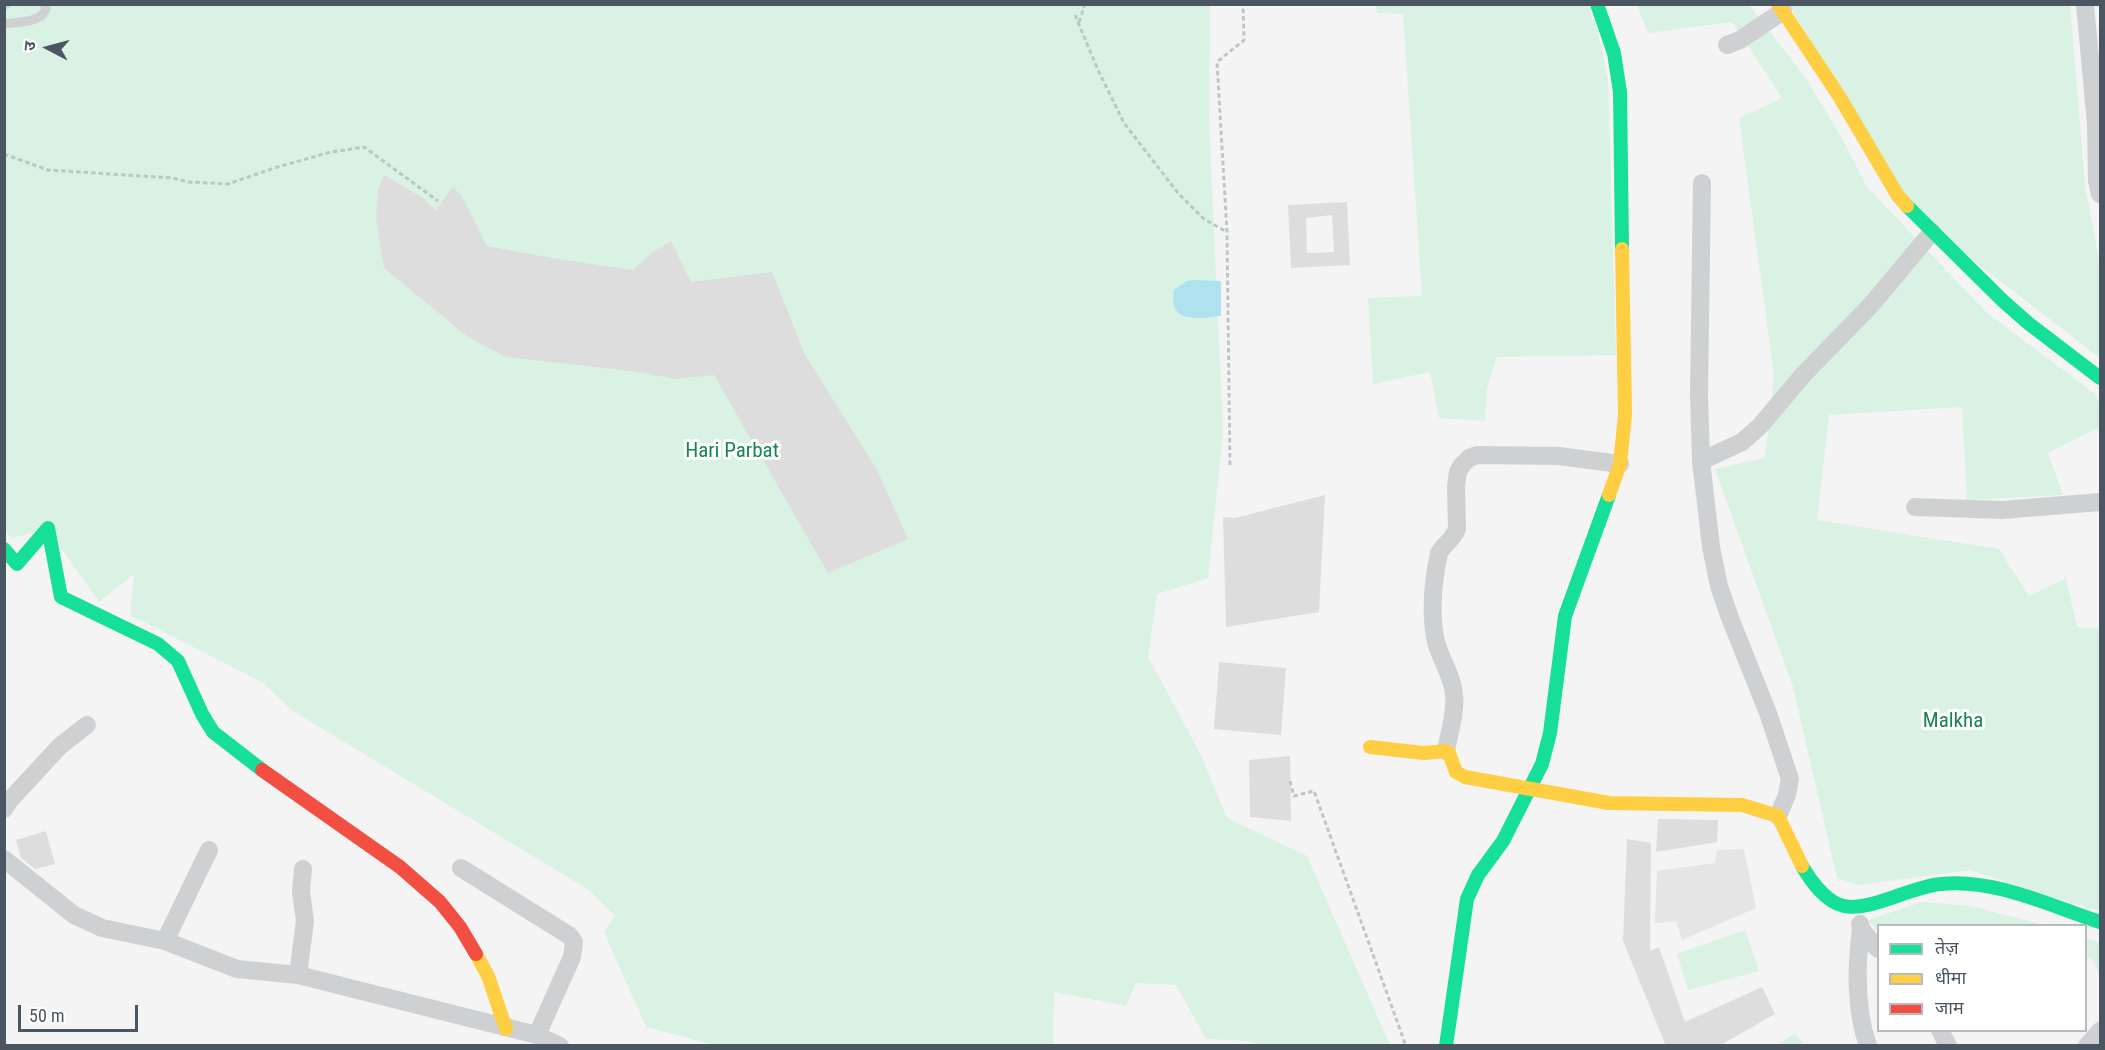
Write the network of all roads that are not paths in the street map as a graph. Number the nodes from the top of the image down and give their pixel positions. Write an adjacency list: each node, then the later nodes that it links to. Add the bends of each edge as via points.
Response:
1 (44, 4): 5 (lane, via 45,14 40,18)
2 (1597, 4): 12 (street, via 1614,53 1620,92 1625,415)
3 (2085, 4): 8 (street)
4 (1781, 8): 6 (street, via 1740,40); 9 (street, via 1898,196)
5 (4, 24)
6 (1727, 45)
7 (1702, 183): 11 (street)
8 (2100, 194)
9 (1932, 232): 10 (street, via 2020,315); 11 (street, via 1760,426 1742,442)
10 (2100, 378)
11 (1701, 460): 21 (street, via 1719,586 1790,779)
12 (1620, 464): 18 (street, via 1558,456 1486,454 1469,458 1462,465 1456,486 1457,529 1439,553 1434,595 1437,643 1454,696); 19 (street, via 1565,616 1550,734)
13 (2100, 502): 14 (street, via 2002,510)
14 (1915, 507)
15 (4, 549): 32 (street, via 16,564 48,528 61,597 158,644 178,662 213,732 400,867 440,902 488,976)
16 (87, 725): 20 (street, via 60,746)
17 (1370, 747): 18 (street, via 1415,753)
18 (1446, 751): 19 (street, via 1460,775)
19 (1531, 789): 21 (street, via 1609,802 1742,805); 37 (street, via 1467,899)
20 (6, 801)
21 (1778, 816): 26 (street, via 1818,890 1839,905)
22 (209, 850): 29 (street)
23 (4, 859): 29 (street, via 74,915 102,928)
24 (461, 868): 35 (street, via 574,942 572,957)
25 (303, 869): 31 (street, via 305,921)
26 (1856, 907): 27 (street, via 1925,886 1967,884 2018,895); 28 (street)
27 (2100, 922)
28 (1861, 929): 30 (street); 38 (street, via 1857,986)
29 (165, 940): 31 (street, via 237,969)
30 (1877, 949)
31 (298, 975): 32 (street)
32 (506, 1029): 35 (street)
33 (2100, 1031): 40 (street)
34 (1941, 1032): 39 (street)
35 (537, 1035): 36 (street)
36 (560, 1046)
37 (1446, 1046)
38 (1868, 1046)
39 (1948, 1046)
40 (2087, 1046)

